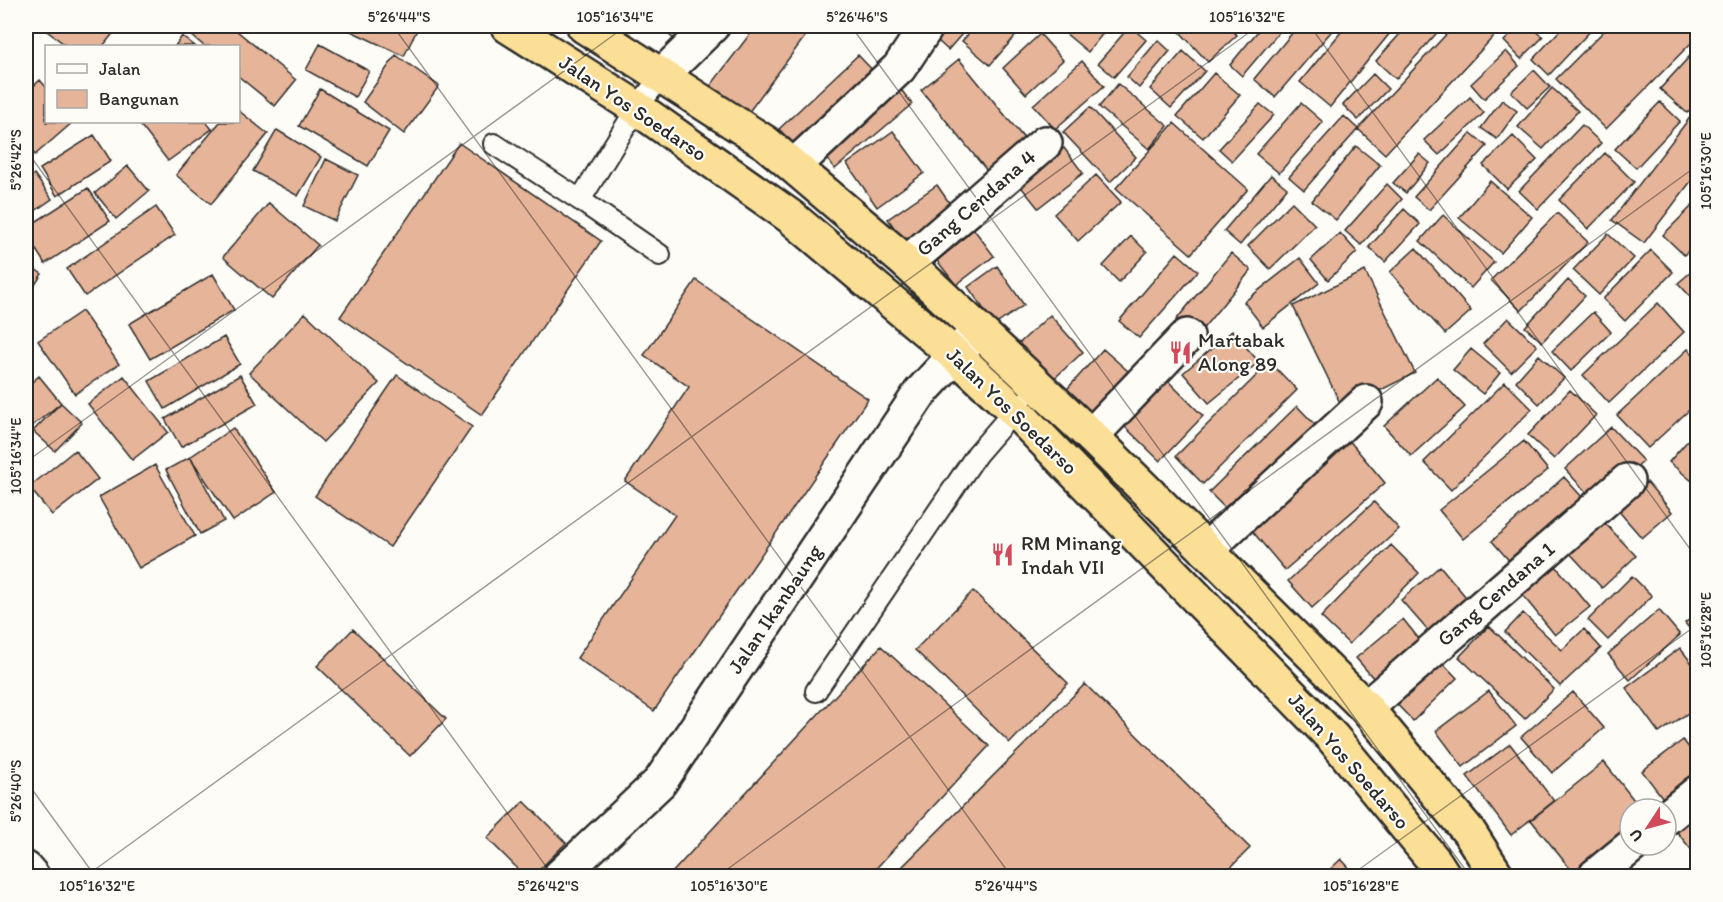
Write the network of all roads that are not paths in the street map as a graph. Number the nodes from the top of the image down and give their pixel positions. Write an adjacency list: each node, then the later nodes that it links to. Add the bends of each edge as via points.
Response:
1 (508, 26): 6 (highway, Jalan Yos Soedarso)
2 (584, 26): 5 (highway, Jalan Yos Soedarso)
3 (712, 26): 5 (street)
4 (927, 26): 9 (street, via 899,68)
5 (662, 75): 6 (lane); 9 (highway, Jalan Yos Soedarso, via 766,143)
6 (638, 108): 10 (lane); 15 (highway, Jalan Yos Soedarso, via 791,217)
7 (1045, 143): 12 (street, Gang Cendana 4)
8 (494, 144): 10 (lane)
9 (794, 166): 12 (highway, Jalan Yos Soedarso)
10 (580, 200): 11 (lane)
11 (660, 255)
12 (907, 263): 13 (highway, Jalan Yos Soedarso)
13 (978, 330): 15 (street, Jalan Ikanbaung); 16 (highway, Jalan Yos Soedarso)
14 (1187, 336): 19 (street)
15 (955, 355): 18 (highway, Jalan Yos Soedarso); 29 (street, Jalan Ikanbaung, via 920,393 660,782)
16 (1036, 384): 18 (lane); 19 (highway, Jalan Yos Soedarso)
17 (1366, 402): 21 (street)
18 (1015, 411): 22 (lane, via 977,454); 30 (highway, Jalan Yos Soedarso, via 1333,738)
19 (1091, 436): 21 (highway, Jalan Yos Soedarso)
20 (1627, 481): 23 (street, Gang Cendana 1)
21 (1206, 550): 23 (highway, Jalan Yos Soedarso)
22 (816, 691)
23 (1366, 708): 31 (highway, Jalan Yos Soedarso, via 1469,832)
24 (1698, 792): 25 (street)
25 (1678, 808)
26 (1618, 857): 32 (street)
27 (26, 869): 28 (street)
28 (32, 876)
29 (560, 876)
30 (1444, 876)
31 (1497, 876)
32 (1595, 876)

